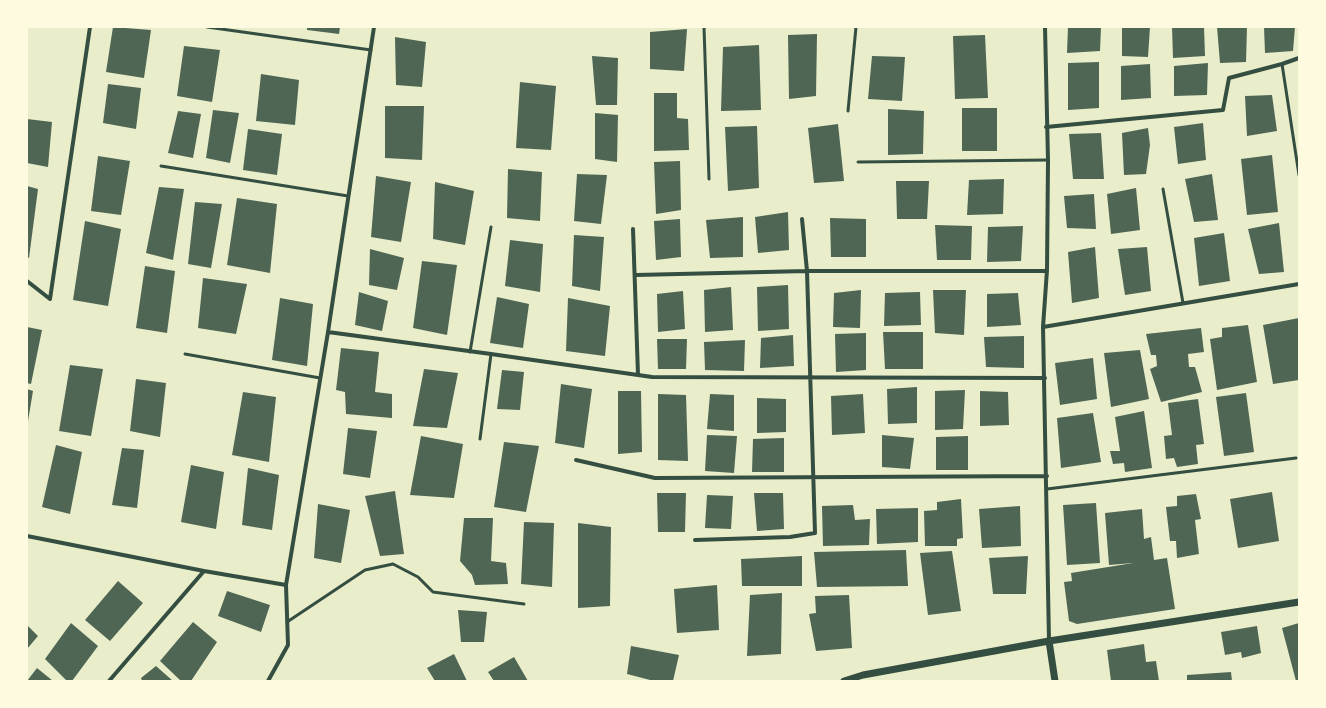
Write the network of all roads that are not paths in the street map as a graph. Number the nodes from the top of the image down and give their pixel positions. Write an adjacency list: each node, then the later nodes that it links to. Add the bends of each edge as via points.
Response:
1 (90, 27): 25 (street, via 50,300)
2 (207, 27): 7 (lane)
3 (374, 27): 7 (street)
4 (704, 27): 16 (lane)
5 (856, 27): 10 (lane)
6 (1045, 27): 11 (street)
7 (371, 50): 18 (street)
8 (1299, 58): 9 (street)
9 (1282, 64): 11 (street, via 1229,78 1223,110); 15 (lane)
10 (848, 111)
11 (1046, 127): 12 (street)
12 (1048, 160): 13 (lane); 23 (street)
13 (858, 162)
14 (160, 166): 18 (lane)
15 (1299, 175)
16 (710, 179)
17 (1163, 189): 27 (lane)
18 (348, 196): 29 (street)
19 (802, 219): 22 (street)
20 (491, 227): 30 (lane)
21 (634, 229): 24 (street)
22 (807, 271): 23 (street); 24 (street); 34 (street)
23 (1046, 271): 28 (street)
24 (636, 275): 33 (street)
25 (27, 281)
26 (1299, 284): 27 (street)
27 (1184, 303): 28 (street)
28 (1043, 327): 36 (street)
29 (328, 332): 30 (street); 35 (street)
30 (470, 352): 32 (street)
31 (185, 354): 35 (lane)
32 (491, 354): 33 (street); 37 (lane)
33 (638, 376): 34 (street)
34 (810, 377): 36 (street); 41 (street)
35 (320, 378): 46 (street)
36 (1045, 378): 40 (street)
37 (480, 439)
38 (1296, 458): 42 (lane)
39 (576, 460): 41 (street, via 655,478)
40 (1047, 476): 41 (street); 42 (street)
41 (813, 478): 44 (street, via 815,533 790,537)
42 (1047, 489): 50 (street)
43 (27, 536): 45 (street)
44 (695, 540)
45 (204, 571): 46 (street); 51 (street)
46 (286, 585): 49 (street)
47 (1299, 602): 50 (street)
48 (524, 604): 49 (lane, via 433,592 418,577 393,564 365,570)
49 (288, 622): 52 (street, via 288,645)
50 (1049, 641): 53 (street, via 862,675); 54 (street)
51 (109, 681)
52 (268, 681)
53 (844, 681)
54 (1056, 681)

